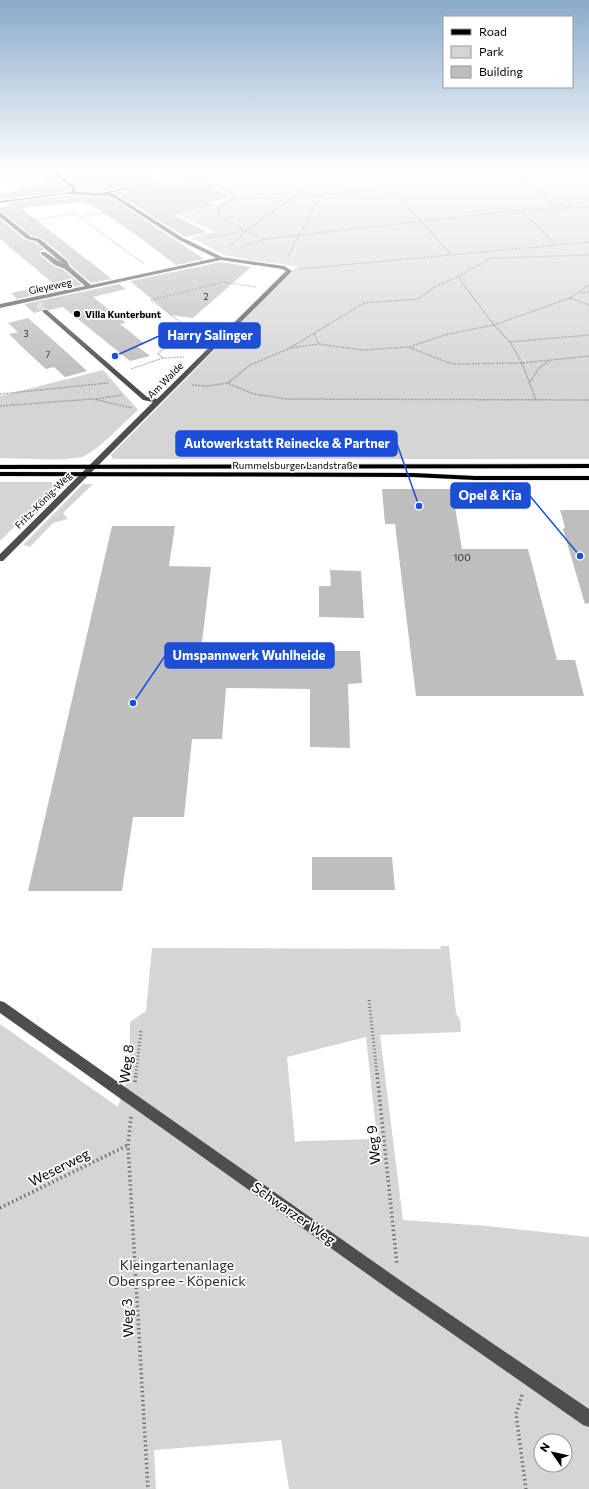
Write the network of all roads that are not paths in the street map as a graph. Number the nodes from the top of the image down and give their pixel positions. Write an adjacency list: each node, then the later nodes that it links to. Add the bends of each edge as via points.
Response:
1 (29, 239): 4 (street)
2 (36, 239): 7 (street, via 66,262)
3 (182, 239): 6 (street)
4 (35, 246)
5 (40, 251): 7 (street)
6 (221, 258): 8 (street, Gleyeweg); 13 (street, Am Walde, via 290,271)
7 (67, 268): 8 (street)
8 (89, 286): 9 (street, Gleyeweg)
9 (32, 299): 10 (street); 11 (street, Gleyeweg)
10 (38, 304)
11 (0, 306)
12 (45, 311): 13 (street, via 145,399)
13 (158, 401): 14 (street, Am Walde)
14 (93, 466): 15 (main road, Rummelsburger Landstraße); 16 (main road, Rummelsburger Landstraße); 18 (street, Am Walde)
15 (589, 466)
16 (0, 467)
17 (0, 474): 18 (main road, Rummelsburger Landstraße)
18 (84, 474): 19 (main road, Rummelsburger Landstraße); 20 (street, Fritz-König-Weg)
19 (589, 478)
20 (0, 559)
21 (0, 1006): 22 (street, Schwarzer Weg)
22 (589, 1419)

